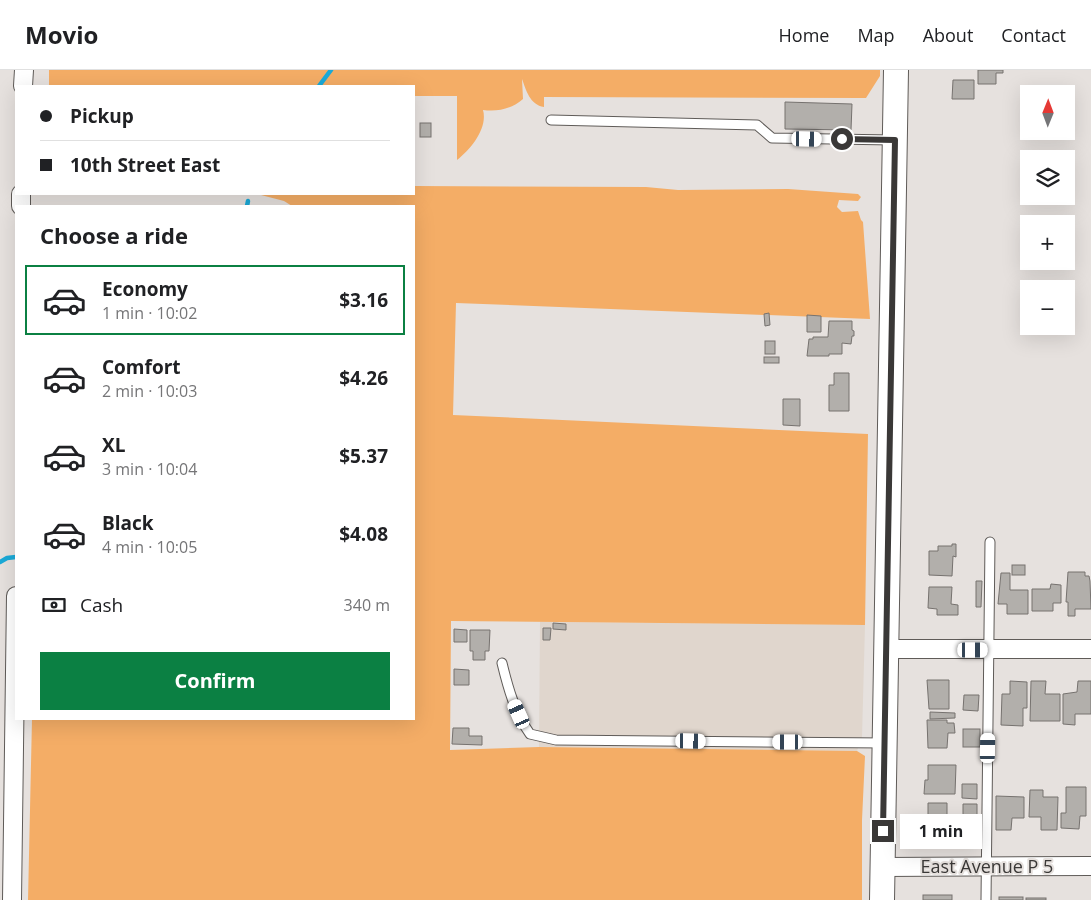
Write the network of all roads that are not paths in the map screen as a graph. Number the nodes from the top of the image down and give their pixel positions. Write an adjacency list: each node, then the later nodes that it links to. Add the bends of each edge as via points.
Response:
1 (24, 70): 3 (street)
2 (896, 70): 5 (main road)
3 (23, 85)
4 (551, 120): 5 (lane, via 757,125 772,138)
5 (895, 140): 7 (main road)
6 (990, 542): 9 (lane)
7 (887, 649): 9 (street); 12 (main road)
8 (1091, 649): 9 (street)
9 (989, 650): 15 (lane)
10 (502, 663): 12 (lane, via 508,690 524,726 530,734 556,740)
11 (15, 672): 16 (street)
12 (885, 743): 14 (main road)
13 (1091, 866): 15 (street, East Avenue P 5)
14 (882, 867): 15 (street, East Avenue P 5); 17 (main road)
15 (986, 867): 18 (lane)
16 (12, 900)
17 (882, 900)
18 (986, 900)

